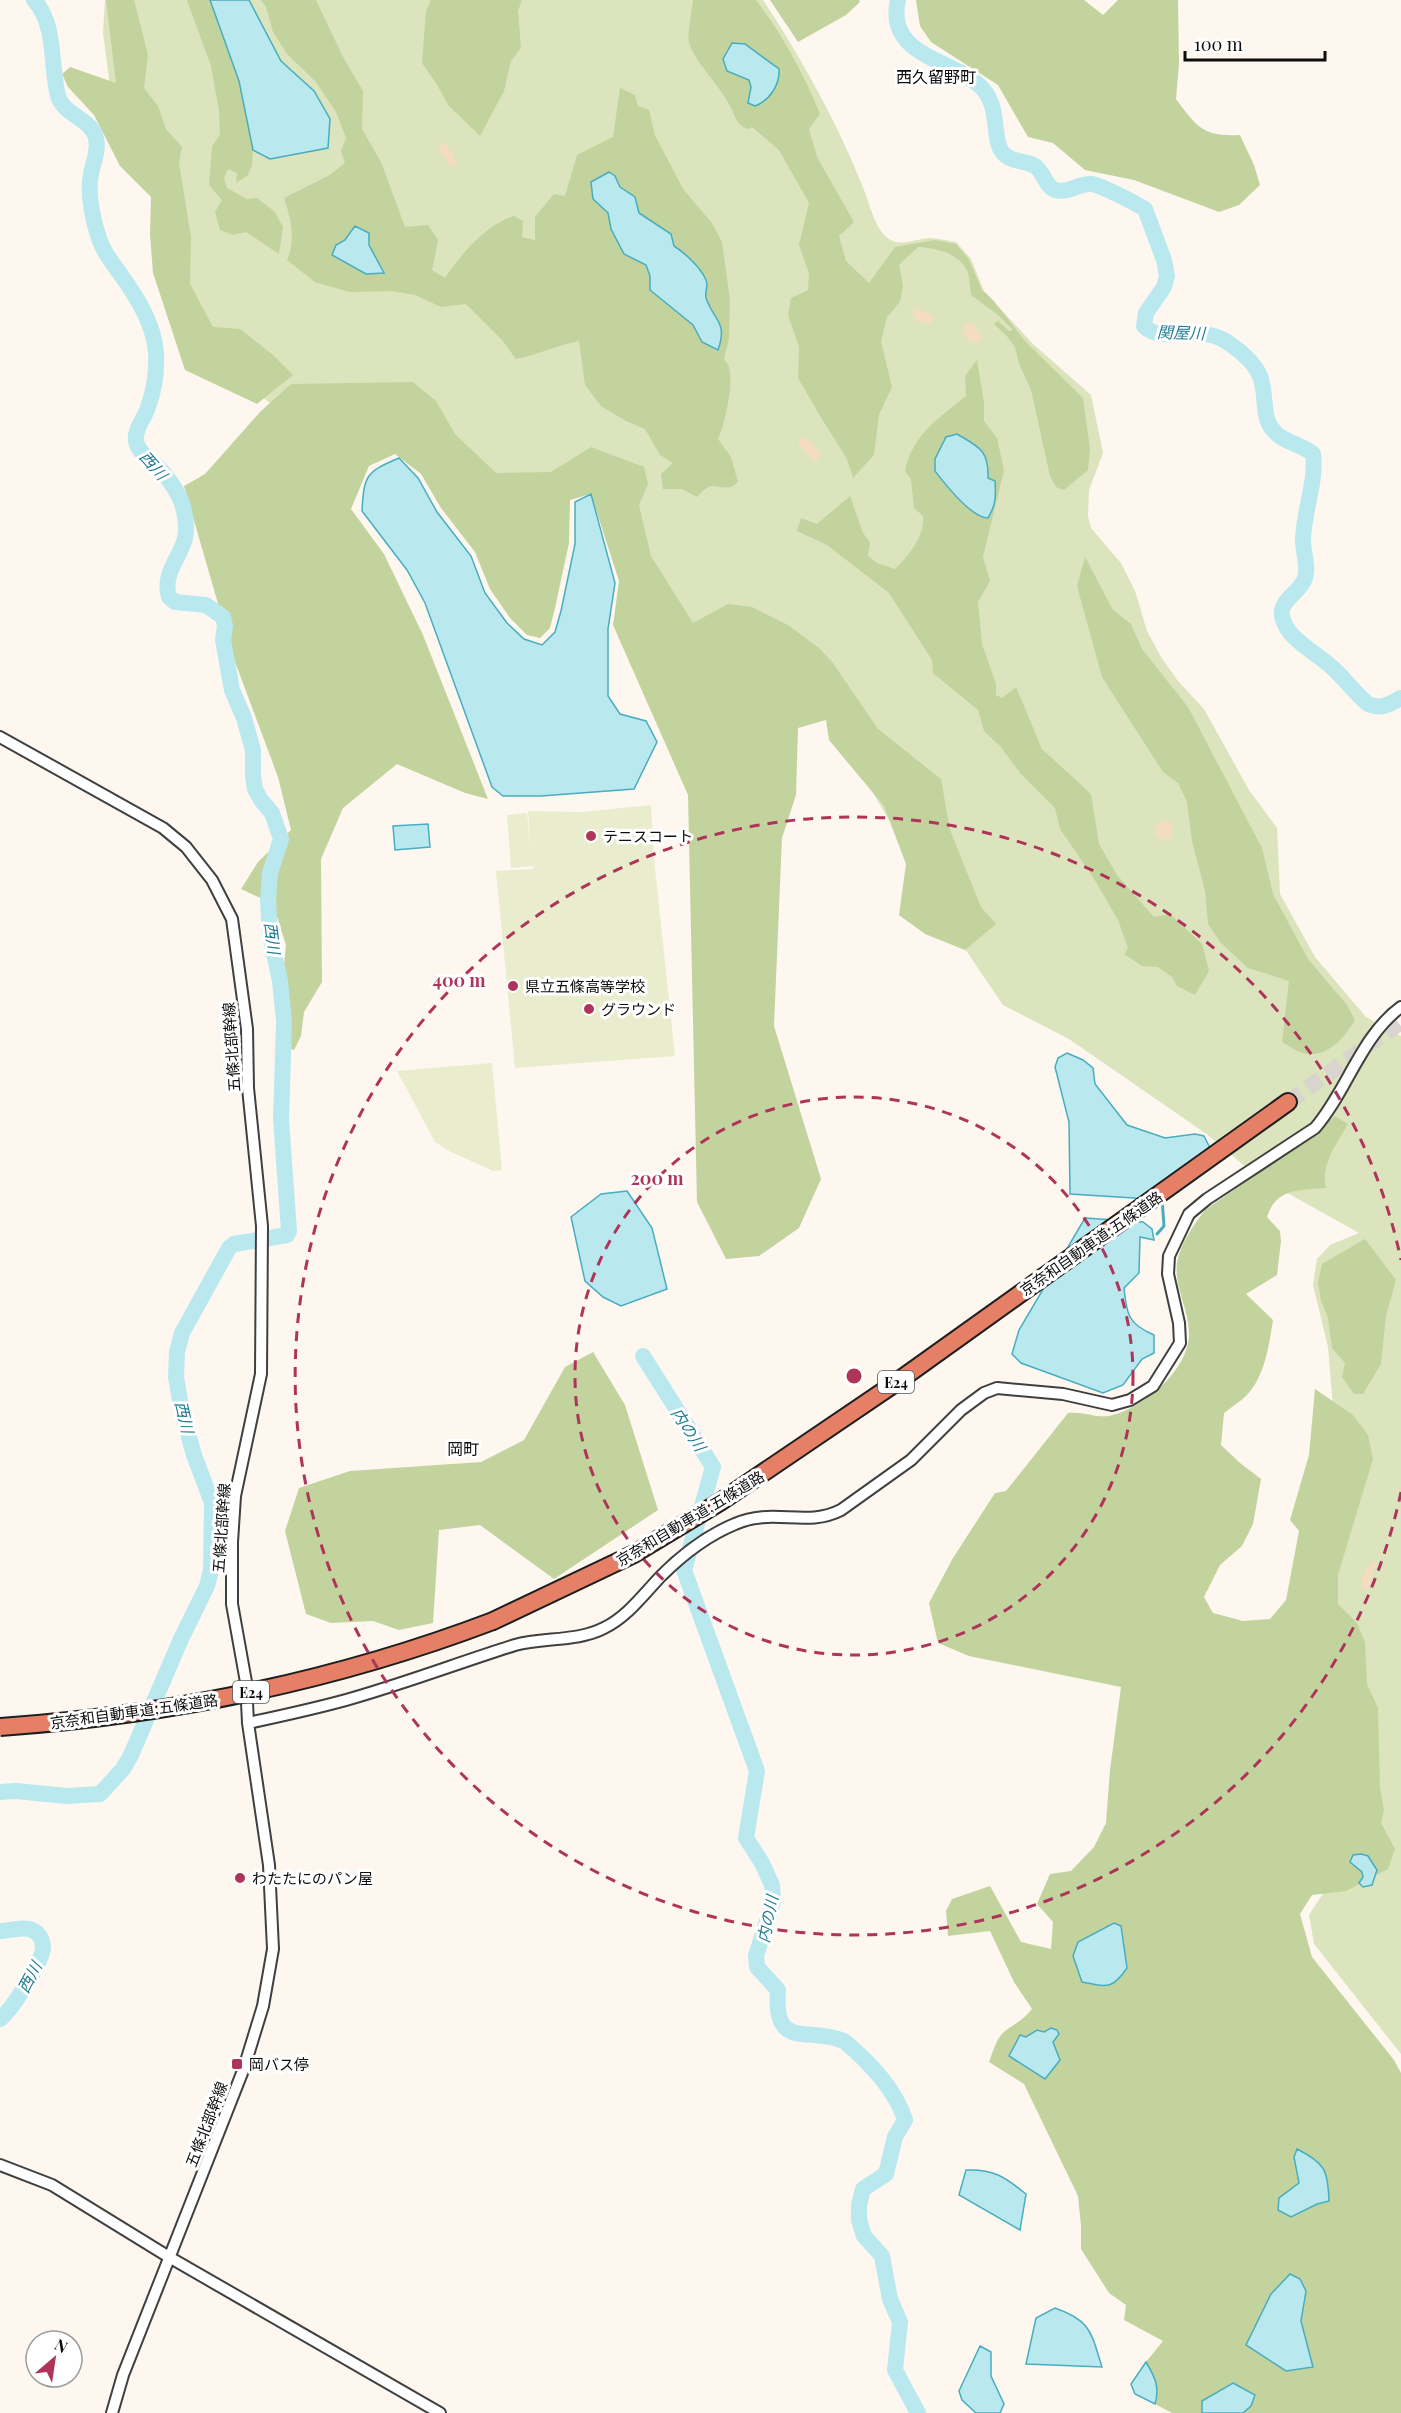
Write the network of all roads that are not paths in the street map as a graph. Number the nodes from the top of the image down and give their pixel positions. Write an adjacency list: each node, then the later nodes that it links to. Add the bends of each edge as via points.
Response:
1 (0, 737): 4 (street, 五條北部幹線, via 163,828 186,847 212,880 232,919 247,1029 248,1088 262,1226 261,1374 235,1496 232,1542 232,1604 246,1682)
2 (1398, 1009): 4 (street, via 1382,1022 1315,1128 1189,1214 1169,1256 1168,1274 1179,1323 1179,1343 1153,1386 1130,1400 1112,1405 1052,1392 997,1388 961,1410 911,1460 841,1510 818,1517 761,1516 726,1528 676,1562 627,1612 603,1629 517,1644 346,1700)
3 (1288, 1102): 5 (highway, 京奈和自動車道;五條道路 / E24, bridge, via 773,1467 634,1554 545,1598 494,1621 369,1663 246,1693 137,1713)
4 (248, 1723): 7 (street, 五條北部幹線, via 268,1865 273,1949 263,2006 244,2068)
5 (0, 1727)
6 (0, 2165): 7 (street, via 52,2186)
7 (169, 2257): 8 (street, 五條北部幹線); 9 (street)
8 (112, 2413)
9 (440, 2413)

